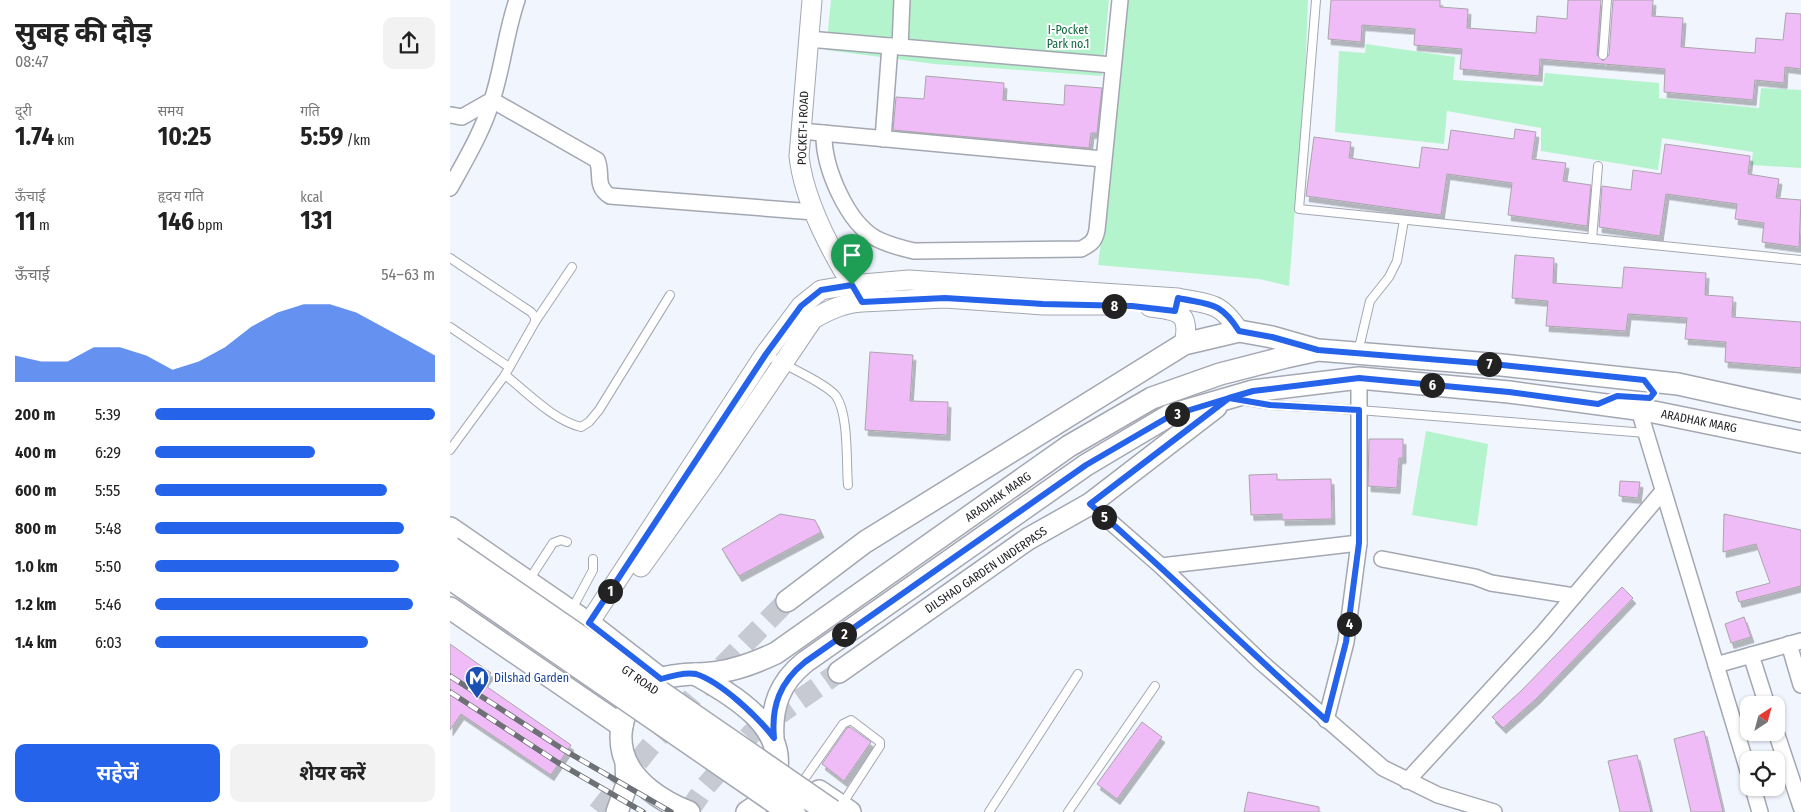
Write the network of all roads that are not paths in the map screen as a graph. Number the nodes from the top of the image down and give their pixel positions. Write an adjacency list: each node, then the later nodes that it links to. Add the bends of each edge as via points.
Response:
1 (518, 0): 11 (street, via 508,26)
2 (812, 0): 7 (street, POCKET-I ROAD)
3 (902, 0): 8 (street)
4 (1120, 0): 10 (street)
5 (1316, 0): 20 (lane, via 1299,209)
6 (1607, 0): 9 (lane)
7 (808, 39): 8 (street); 13 (street, POCKET-I ROAD)
8 (895, 47): 10 (street); 15 (street)
9 (1603, 55)
10 (1112, 65): 16 (street)
11 (492, 100): 12 (street, via 462,117); 18 (street); 19 (street, via 584,150 596,160 600,168 599,184 602,191 610,196)
12 (450, 115)
13 (801, 131): 14 (street); 19 (street, POCKET-I ROAD, via 799,156 802,176)
14 (824, 133): 15 (street); 16 (street, via 823,150 835,185 860,226 877,239 914,250 1081,249 1095,239)
15 (883, 139): 16 (street)
16 (1103, 159)
17 (1598, 166): 21 (lane)
18 (450, 188)
19 (814, 212): 25 (street, POCKET-I ROAD)
20 (1404, 220): 21 (lane); 35 (lane, via 1397,260 1389,277 1370,301)
21 (1592, 239): 23 (lane)
22 (450, 258): 30 (lane, via 531,312)
23 (1801, 260)
24 (572, 268): 30 (lane)
25 (852, 285): 26 (street, via 909,280); 28 (street, POCKET-I ROAD); 36 (street, via 821,290 810,297 801,306)
26 (976, 292): 28 (street, via 945,298); 29 (street)
27 (670, 295): 37 (lane, via 599,410 581,427 556,415)
28 (862, 302): 36 (street, via 850,302 813,319)
29 (1176, 305): 32 (street, via 1217,306 1225,311); 33 (street, via 1186,321)
30 (535, 322): 37 (lane)
31 (450, 327): 37 (lane)
32 (1239, 331): 33 (main road, ARADHAK MARG); 34 (main road, ARADHAK MARG)
33 (1184, 344): 61 (main road, via 865,542)
34 (1318, 350): 35 (main road, ARADHAK MARG); 69 (main road, ARADHAK MARG, via 1220,374 1152,398 1069,446 776,653 737,668)
35 (1358, 353): 39 (main road, ARADHAK MARG)
36 (773, 359): 48 (lane, via 836,396 844,418); 64 (street)
37 (507, 371): 47 (lane)
38 (1359, 378): 40 (main road, ARADHAK MARG, via 1253,391); 41 (main road, ARADHAK MARG); 42 (street)
39 (1644, 380): 41 (main road, via 1653,389 1650,398 1617,396); 44 (main road, ARADHAK MARG)
40 (1229, 398): 42 (lane, via 1270,405); 50 (main road, DILSHAD GARDEN UNDERPASS); 77 (main road, ARADHAK MARG, via 1170,416 1086,465 805,662 781,690 773,713)
41 (1598, 404): 43 (main road, ARADHAK MARG)
42 (1359, 410): 45 (lane); 53 (street)
43 (1639, 410): 45 (street); 46 (main road, ARADHAK MARG)
44 (1801, 410)
45 (1646, 433): 49 (street)
46 (1801, 442)
47 (450, 450)
48 (848, 485)
49 (1663, 491): 60 (street); 67 (street)
50 (1090, 504): 57 (street); 68 (main road, DILSHAD GARDEN UNDERPASS, via 1028,539)
51 (450, 528): 59 (main road, GT ROAD)
52 (567, 542): 59 (lane, via 554,543)
53 (1359, 543): 57 (street); 75 (street, via 1346,642)
54 (450, 548): 86 (highway, GT ROAD, bridge)
55 (593, 559): 63 (lane, via 593,570)
56 (1382, 559): 60 (street, via 1491,583)
57 (1160, 566): 75 (street)
58 (450, 576): 90 (highway, GT ROAD, bridge)
59 (528, 582): 63 (main road, GT ROAD)
60 (1574, 596): 83 (street)
61 (787, 601)
62 (450, 608): 76 (main road)
63 (571, 611): 64 (main road, GT ROAD)
64 (594, 626): 71 (main road, GT ROAD)
65 (1795, 642): 66 (street); 72 (street)
66 (1750, 655): 67 (street); 74 (street)
67 (1716, 664): 79 (street)
68 (839, 672)
69 (695, 674): 71 (main road, ARADHAK MARG); 77 (main road, via 746,708)
70 (1078, 674): 91 (lane)
71 (661, 679): 76 (main road, via 638,694)
72 (1801, 685)
73 (1156, 686): 92 (lane)
74 (1764, 696)
75 (1326, 720): 83 (street, via 1383,768)
76 (622, 726): 80 (main road, via 621,745)
77 (774, 738): 81 (main road, ARADHAK MARG)
78 (1779, 741): 85 (street)
79 (1742, 751)
80 (626, 762): 87 (main road, via 627,784); 88 (main road, via 648,788)
81 (777, 763): 82 (main road); 89 (main road, via 767,795)
82 (803, 781): 86 (main road); 86 (lane, via 844,724 851,720 880,742)
83 (1407, 781): 93 (street, via 1438,795)
84 (1755, 796): 94 (street)
85 (1801, 806)
86 (841, 810)
87 (617, 812)
88 (689, 812)
89 (747, 812)
90 (792, 812)
91 (989, 812)
92 (1068, 812)
93 (1494, 812)
94 (1760, 812)

